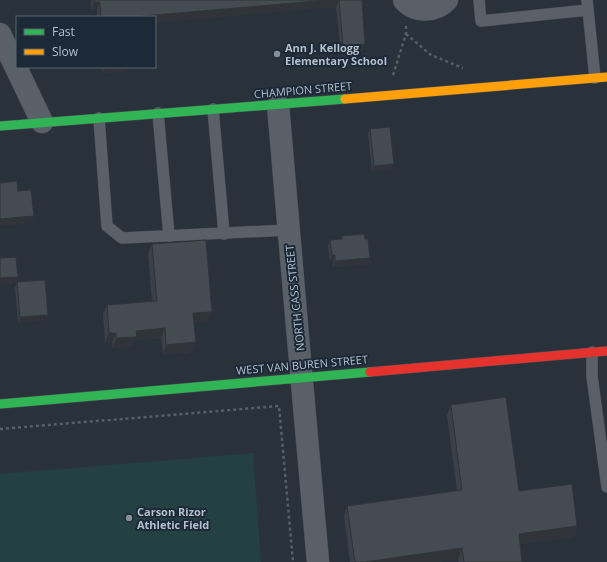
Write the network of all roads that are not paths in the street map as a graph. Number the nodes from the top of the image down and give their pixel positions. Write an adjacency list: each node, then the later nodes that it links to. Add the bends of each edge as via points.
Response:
1 (404, 0): 2 (street, via 415,8 425,10 435,8)
2 (447, 0)
3 (479, 0): 4 (lane, via 481,21)
4 (587, 5): 9 (lane)
5 (0, 34): 7 (street)
6 (16, 68): 14 (street)
7 (16, 68)
8 (607, 77): 9 (street, CHAMPION STREET)
9 (595, 78): 10 (street, CHAMPION STREET)
10 (278, 105): 11 (street, CHAMPION STREET); 16 (street, NORTH CASS STREET)
11 (213, 109): 12 (street, CHAMPION STREET); 17 (lane)
12 (158, 113): 13 (street, CHAMPION STREET); 18 (lane)
13 (99, 118): 14 (street, CHAMPION STREET); 18 (lane, via 107,226 122,238)
14 (42, 122): 15 (street, CHAMPION STREET)
15 (0, 126)
16 (288, 230): 17 (lane); 21 (street, NORTH CASS STREET)
17 (224, 234): 18 (lane)
18 (169, 236)
19 (607, 351): 20 (street, WEST VAN BUREN STREET)
20 (592, 352): 21 (street, WEST VAN BUREN STREET); 23 (lane, via 592,376)
21 (303, 376): 22 (street, WEST VAN BUREN STREET); 24 (street, NORTH CASS STREET)
22 (0, 404)
23 (607, 487)
24 (318, 562)

